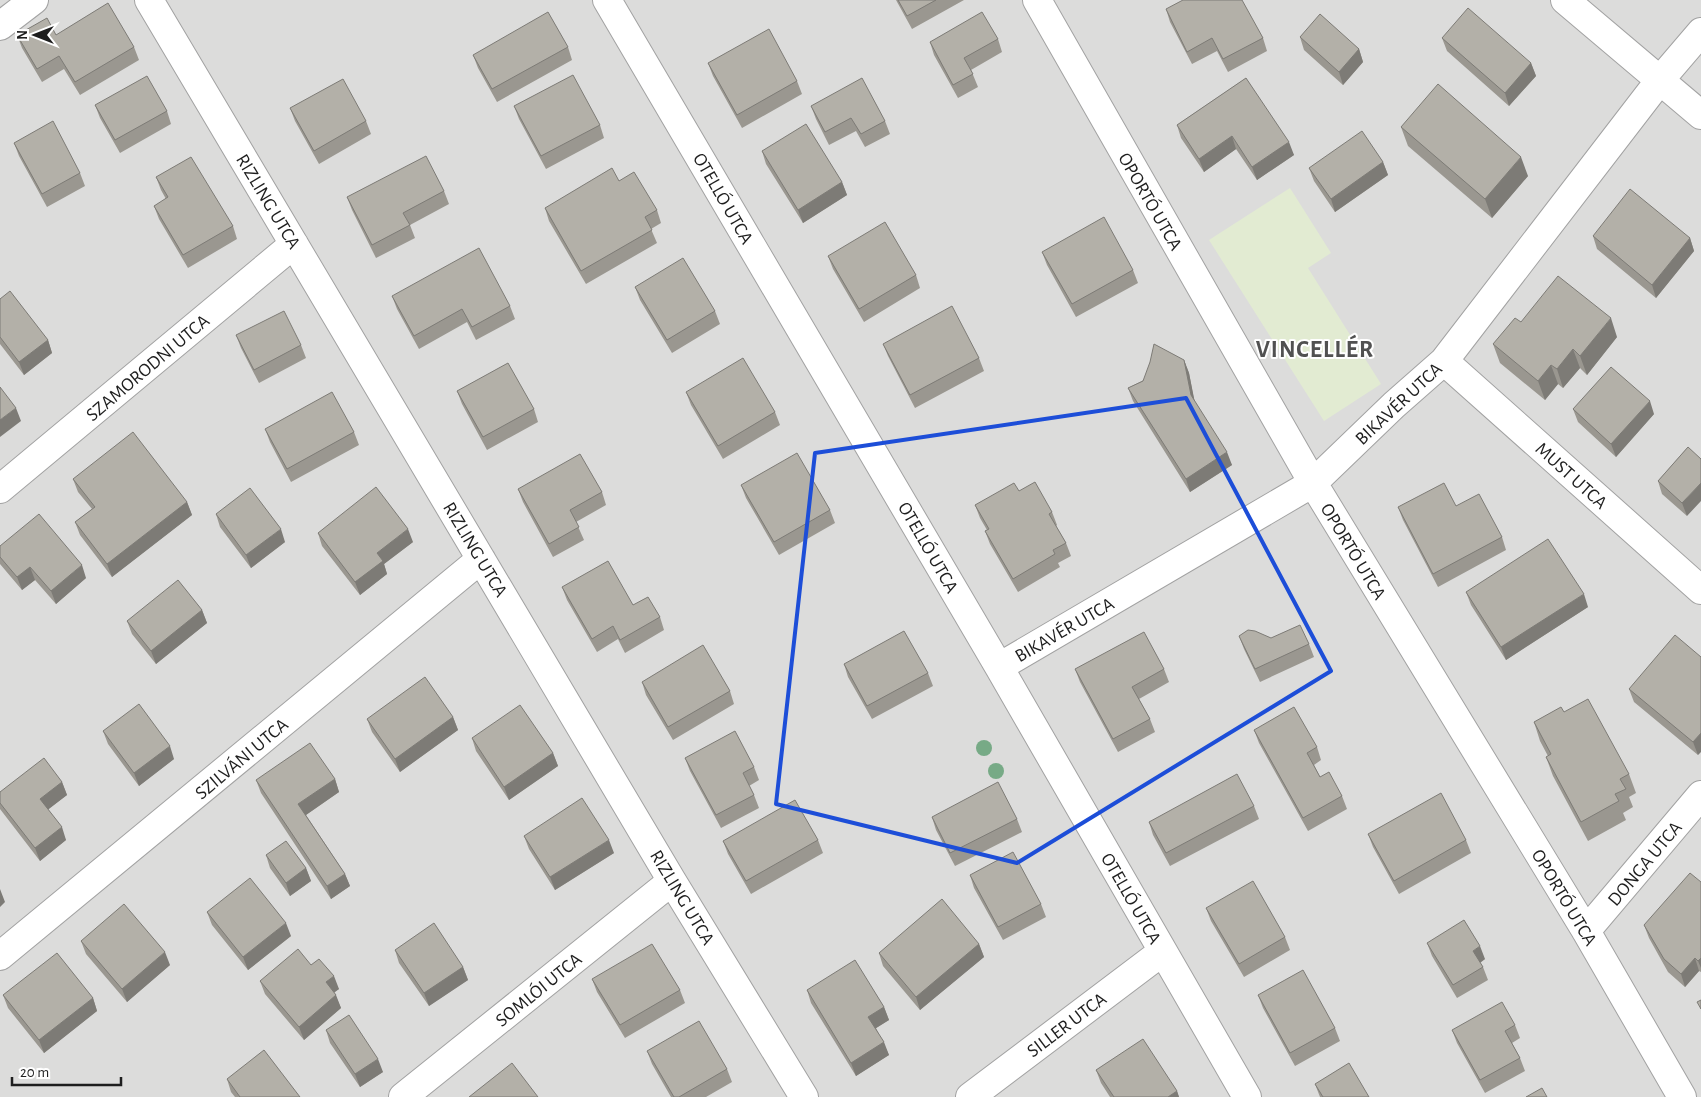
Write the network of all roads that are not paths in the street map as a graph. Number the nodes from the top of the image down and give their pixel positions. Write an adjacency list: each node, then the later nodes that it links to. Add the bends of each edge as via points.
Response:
1 (34, 0): 6 (street)
2 (150, 0): 10 (street, RIZLING UTCA)
3 (607, 0): 16 (street, OTELLÓ UTCA)
4 (1037, 0): 12 (street, OPORTÓ UTCA)
5 (1566, 0): 8 (street)
6 (0, 26)
7 (1701, 32): 8 (street, BIKAVÉR UTCA)
8 (1660, 80): 9 (street); 11 (street, BIKAVÉR UTCA)
9 (1701, 115)
10 (294, 244): 13 (street, SZAMORODNI UTCA); 14 (street, RIZLING UTCA)
11 (1444, 361): 12 (street, BIKAVÉR UTCA); 15 (street, MUST UTCA)
12 (1313, 483): 16 (street, BIKAVÉR UTCA); 19 (street, OPORTÓ UTCA)
13 (0, 489)
14 (481, 559): 18 (street, RIZLING UTCA); 21 (street, SZILVÁNI UTCA)
15 (1701, 590)
16 (999, 667): 20 (street, OTELLÓ UTCA)
17 (1701, 795): 19 (street, DONGA UTCA)
18 (672, 881): 22 (street, SOMLÓI UTCA); 23 (street, RIZLING UTCA)
19 (1586, 931): 26 (street, OPORTÓ UTCA)
20 (1162, 952): 24 (street, SILLER UTCA); 25 (street, OTELLÓ UTCA)
21 (0, 956)
22 (403, 1097)
23 (804, 1097)
24 (970, 1097)
25 (1247, 1097)
26 (1682, 1097)

